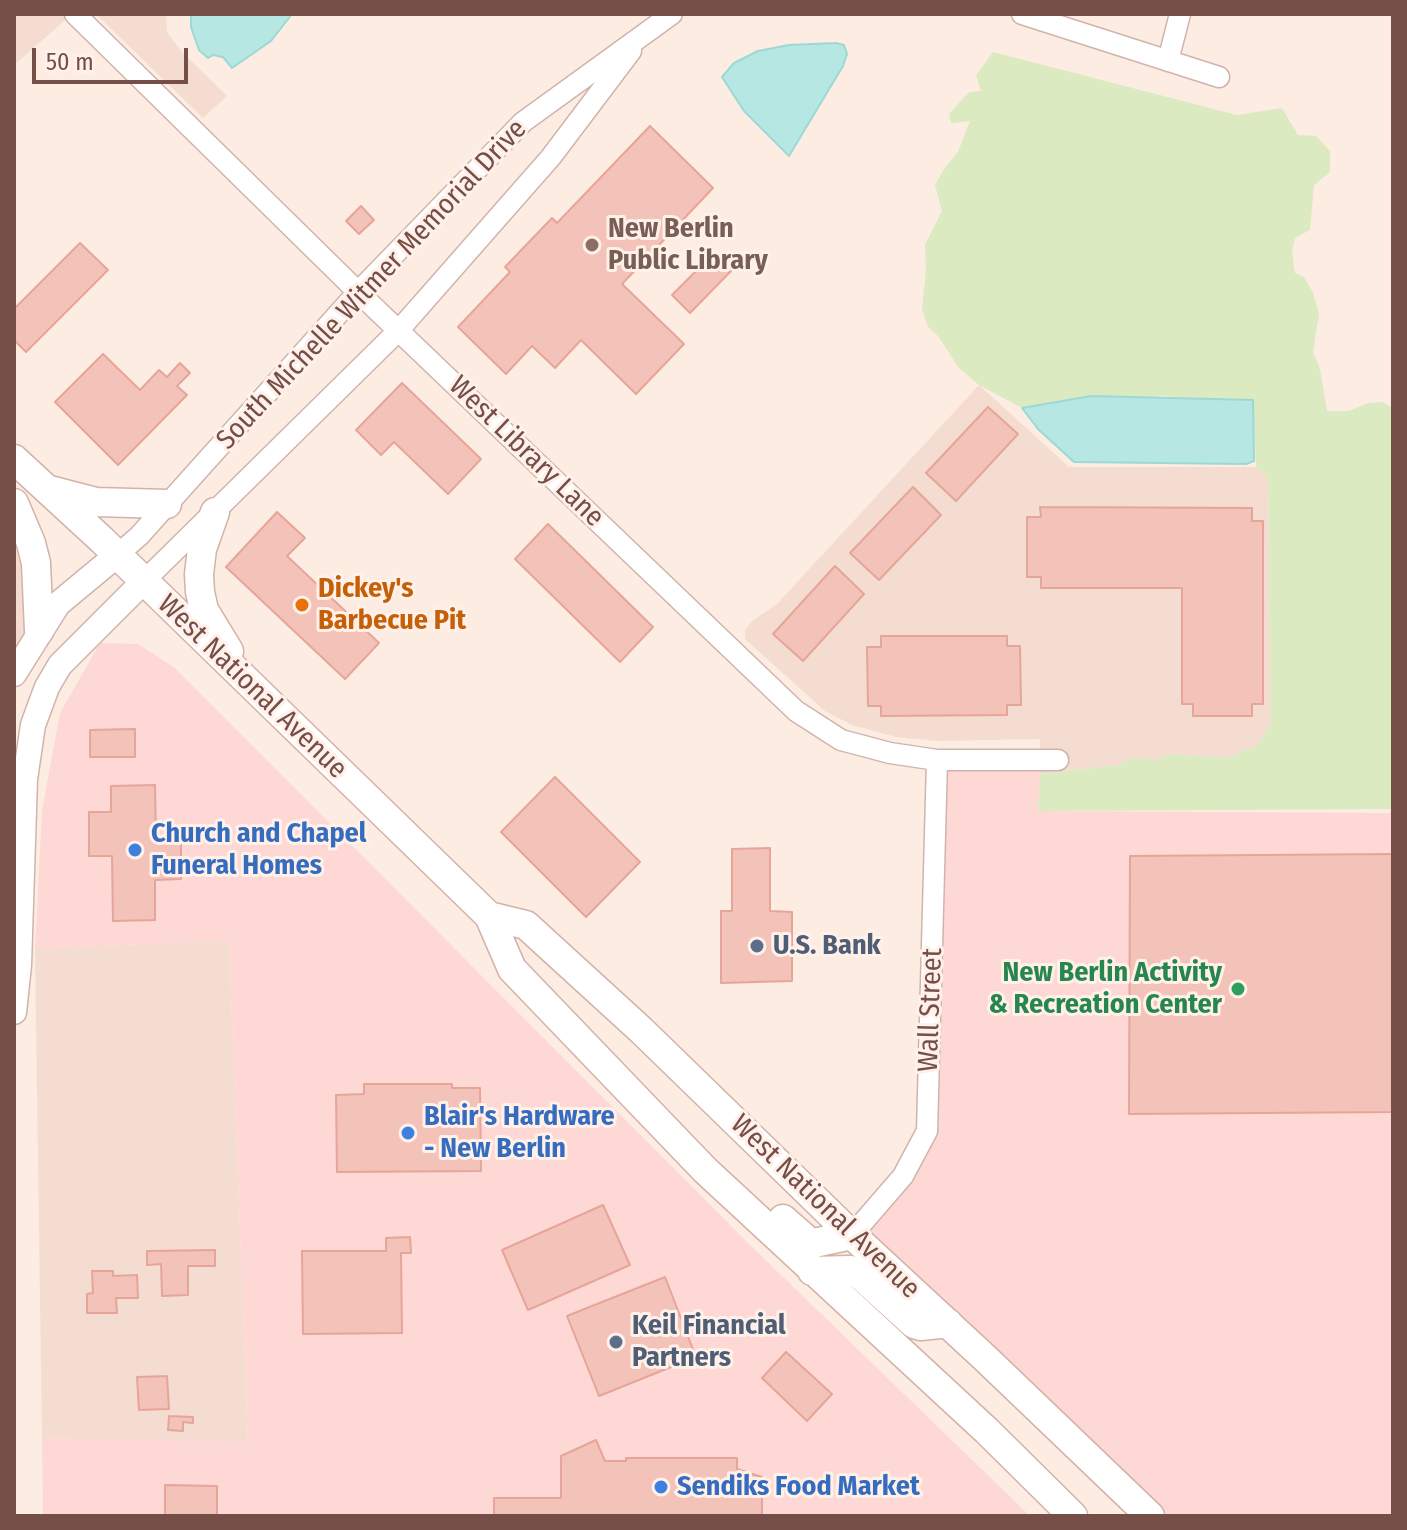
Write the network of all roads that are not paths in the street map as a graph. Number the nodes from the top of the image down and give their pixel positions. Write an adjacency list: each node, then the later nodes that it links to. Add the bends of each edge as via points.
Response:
1 (75, 14): 8 (street, West Library Lane)
2 (672, 14): 5 (street, South Michelle Witmer Memorial Drive)
3 (1022, 14): 6 (street)
4 (1180, 14): 6 (street)
5 (643, 35): 8 (street, South Michelle Witmer Memorial Drive, via 523,122); 9 (street, South Michelle Witmer Memorial Drive, via 551,157)
6 (1168, 61): 7 (street)
7 (1219, 77)
8 (358, 292): 9 (street, West Library Lane); 13 (street, South Michelle Witmer Memorial Drive)
9 (399, 330): 14 (street, South Michelle Witmer Memorial Drive); 20 (street, West Library Lane, via 796,711 841,740)
10 (14, 459): 11 (main road, West National Avenue)
11 (46, 489): 13 (main road, via 96,502); 15 (main road, West National Avenue)
12 (14, 503): 17 (main road, via 36,563)
13 (167, 504): 15 (street, South Michelle Witmer Memorial Drive)
14 (215, 512): 16 (street, South Michelle Witmer Memorial Drive); 19 (main road, via 200,566 204,610)
15 (117, 555): 16 (main road, West National Avenue); 17 (street, via 70,592)
16 (143, 582): 19 (main road, West National Avenue); 23 (street, via 60,665 33,725 25,779)
17 (39, 631): 18 (street)
18 (14, 674)
19 (259, 694): 22 (main road, West National Avenue)
20 (937, 760): 21 (street, West Library Lane); 26 (street, Wall Street, via 927,1131 903,1176)
21 (1050, 760)
22 (489, 916): 25 (main road, West National Avenue, via 512,969); 26 (main road, West National Avenue, via 526,925)
23 (16, 965): 24 (street)
24 (14, 1012)
25 (720, 1184): 26 (main road, via 743,1183 808,1241); 27 (main road, West National Avenue)
26 (852, 1235): 27 (main road); 28 (main road, West National Avenue)
27 (812, 1271): 28 (main road, via 850,1270 914,1324); 29 (main road, West National Avenue)
28 (948, 1323): 30 (main road, West National Avenue)
29 (1073, 1516)
30 (1150, 1516)

